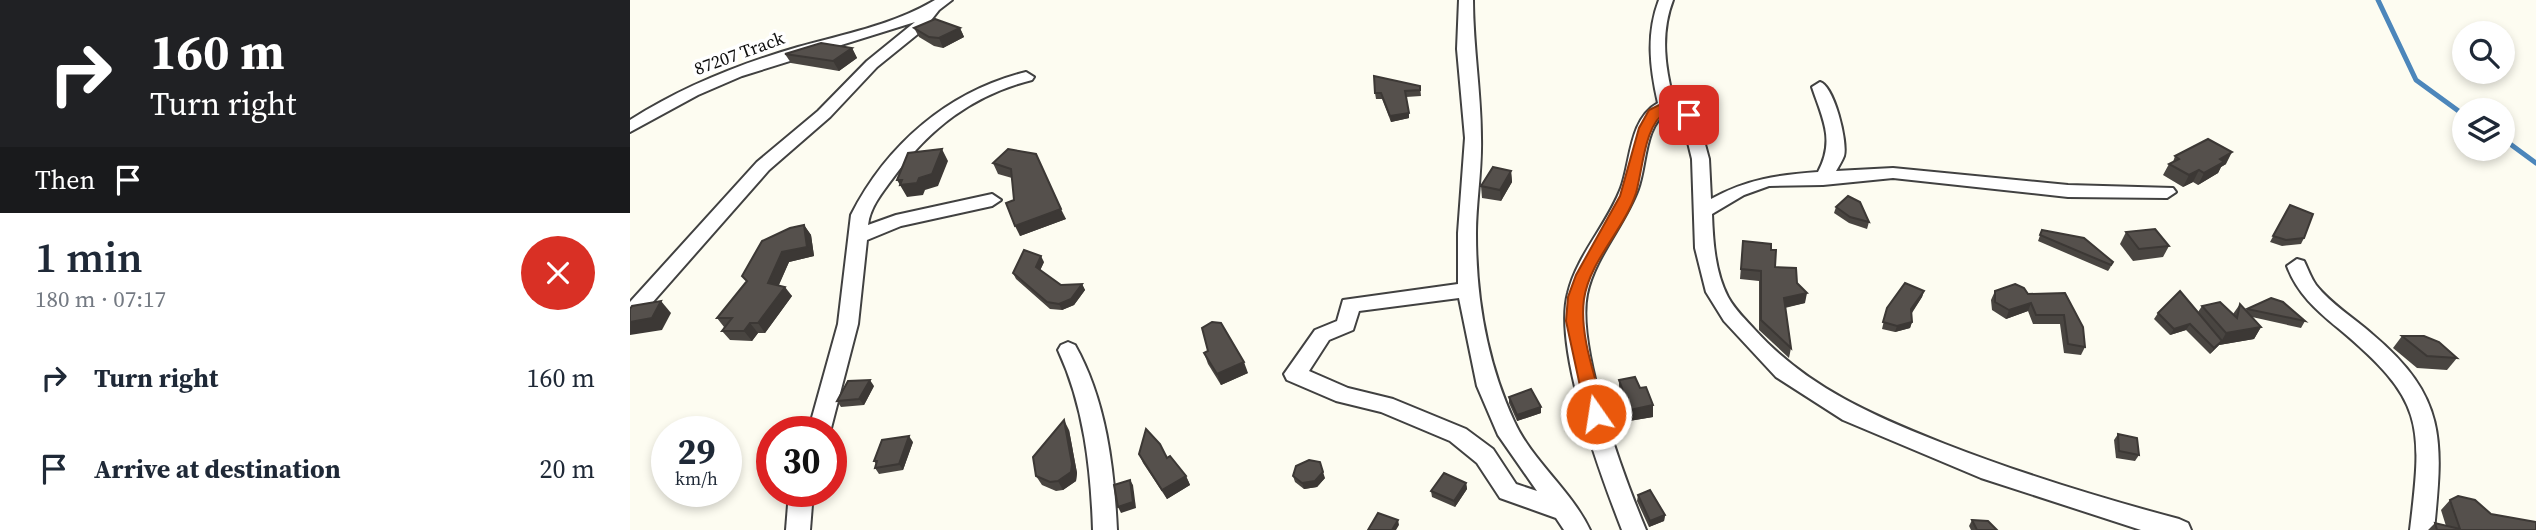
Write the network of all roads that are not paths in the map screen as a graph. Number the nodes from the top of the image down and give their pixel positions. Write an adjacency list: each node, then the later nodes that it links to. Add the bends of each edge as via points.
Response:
1 (1466, 0): 14 (street, via 1473,138)
2 (1666, 0): 6 (street, via 1658,31 1659,75)
3 (939, 4): 7 (street, 87207 Track, via 852,38 701,86); 15 (street, via 824,114 762,166)
4 (1026, 77): 12 (street, via 957,102 925,129 866,201)
5 (1821, 88): 8 (lane, via 1835,131 1836,154)
6 (1667, 105): 11 (street, via 1689,115 1695,129 1704,184); 23 (street, via 1654,113 1646,128 1628,196 1576,297 1575,321 1601,436)
7 (630, 127)
8 (1822, 180): 9 (street, via 1893,173 2068,191); 11 (street, via 1767,181)
9 (2167, 192)
10 (992, 200): 12 (street, via 896,221)
11 (1702, 212): 24 (street, via 1707,261 1723,307 1760,352 1818,399 1985,470)
12 (858, 236): 17 (street, via 848,324)
13 (2297, 266): 25 (street, via 2308,292 2382,354 2413,388 2421,407 2429,467)
14 (1468, 290): 19 (street, via 1488,386 1502,418); 19 (street, via 1350,304 1346,325 1322,335 1295,374 1458,435 1485,456 1508,491)
15 (630, 314)
16 (1068, 350): 21 (street, via 1087,398 1100,463)
17 (823, 416)
18 (800, 507): 20 (street)
19 (1564, 510): 22 (street)
20 (799, 530)
21 (1105, 530)
22 (1578, 530)
23 (1634, 530)
24 (2179, 530)
25 (2422, 530)

